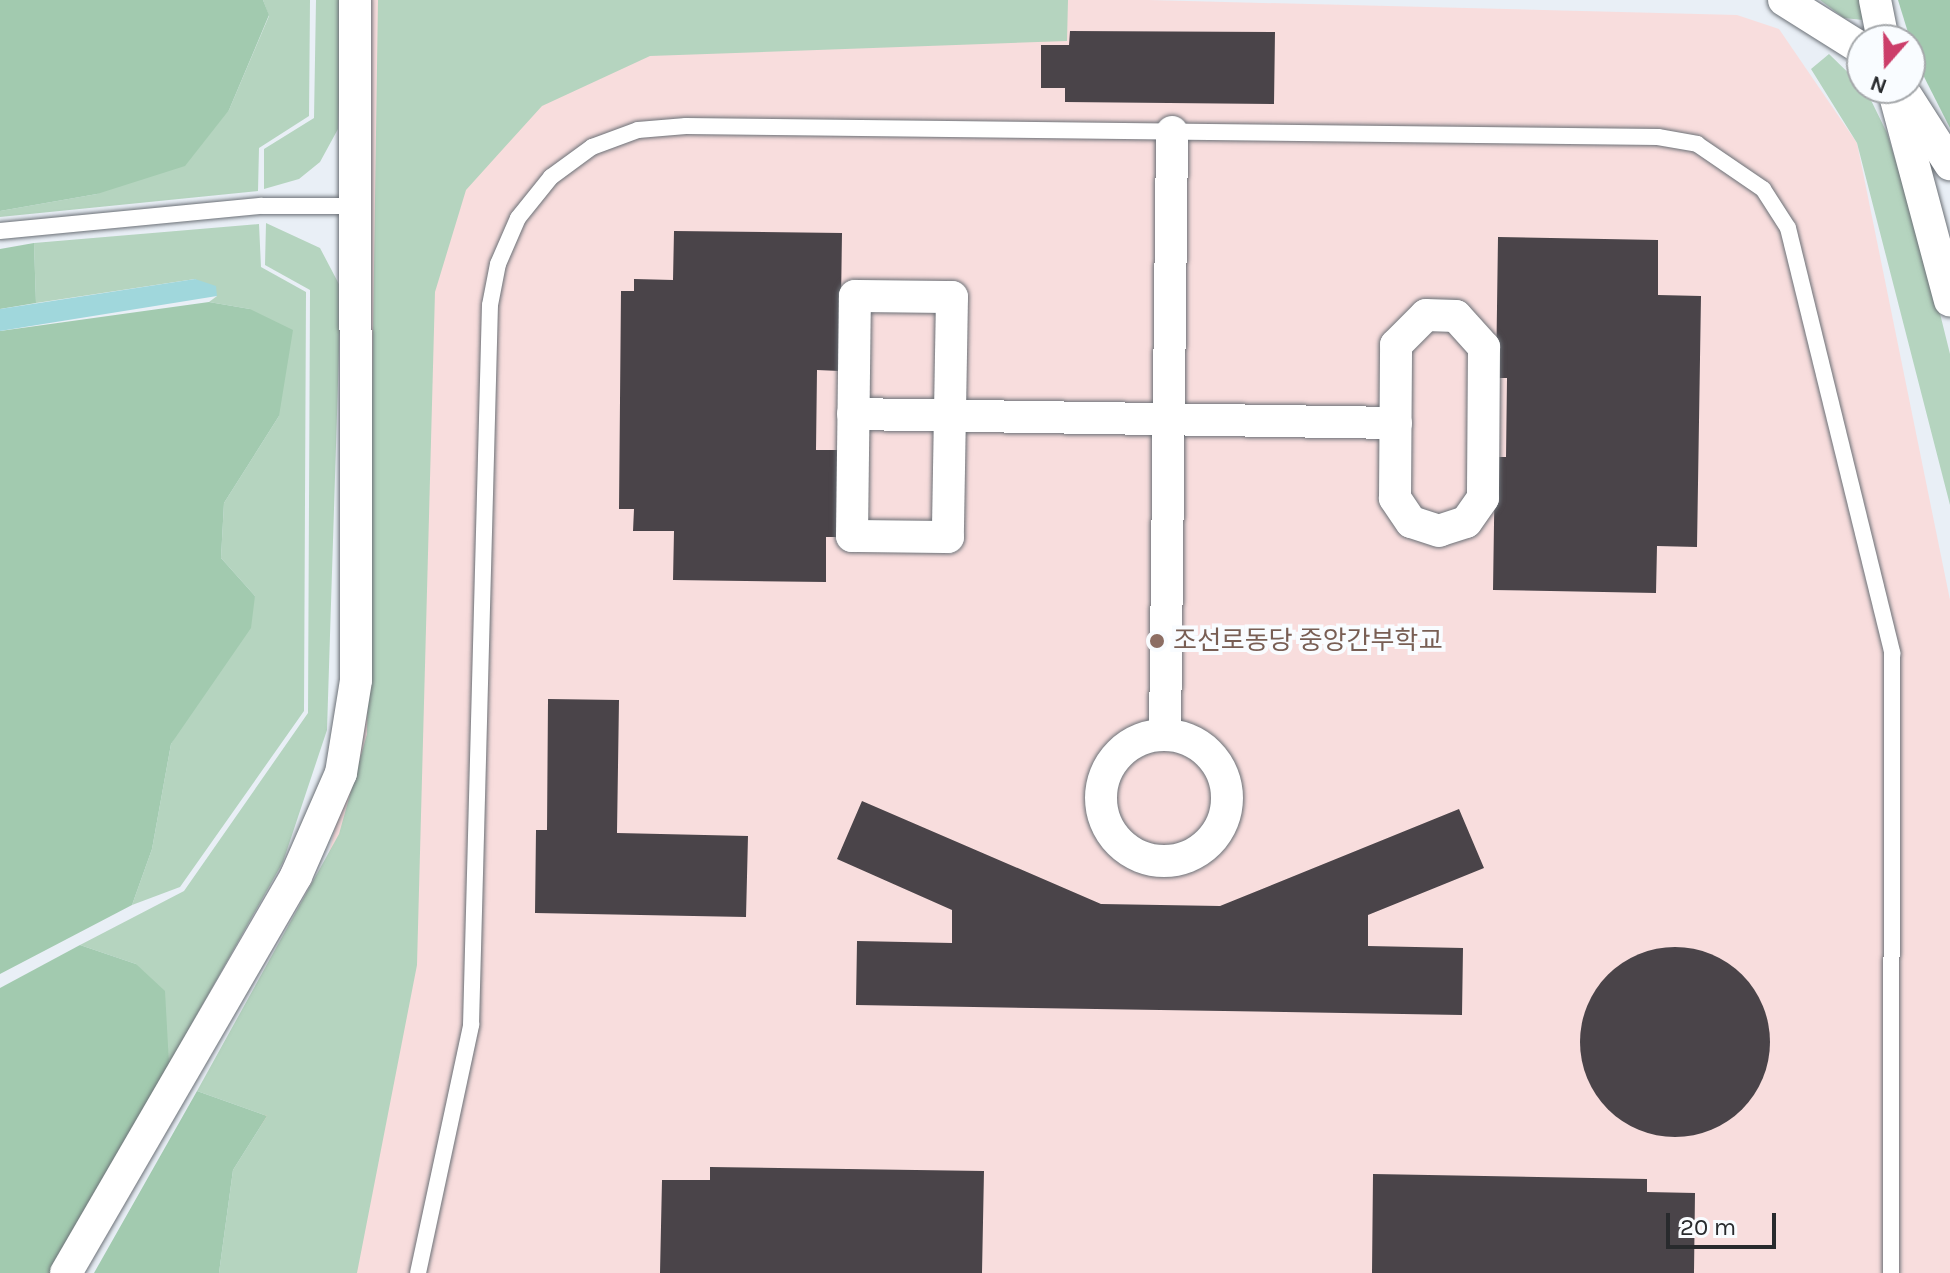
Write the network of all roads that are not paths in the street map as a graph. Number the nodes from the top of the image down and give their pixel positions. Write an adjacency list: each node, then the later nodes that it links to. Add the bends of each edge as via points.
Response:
1 (355, 0): 10 (street)
2 (1784, 0): 5 (street)
3 (1875, 0): 4 (street)
4 (1880, 24)
5 (1846, 39)
6 (1897, 104): 12 (street)
7 (1911, 104): 9 (street)
8 (1172, 132): 15 (street); 19 (lane, via 638,130 592,147 551,177 518,218 490,305 471,1025); 20 (lane, via 1658,137 1697,144 1763,189 1788,228 1892,653)
9 (1950, 164)
10 (353, 206): 11 (lane, via 262,206); 18 (street, via 356,680 341,773 296,876)
11 (0, 231)
12 (1950, 300)
13 (853, 414): 14 (street); 14 (street, via 855,296 952,297); 14 (street, via 852,536 948,537)
14 (950, 416): 15 (street)
15 (1168, 419): 16 (street); 17 (street)
16 (1396, 423): 16 (street, via 1401,511 1424,529 1466,522 1483,498 1484,347 1468,323 1441,313 1403,332 1396,345)
17 (1165, 735): 17 (street, via 1119,753 1101,790 1109,831 1163,875 1215,835 1227,795 1213,757 1197,744)
18 (66, 1273)
19 (418, 1273)
20 (1891, 1273)

